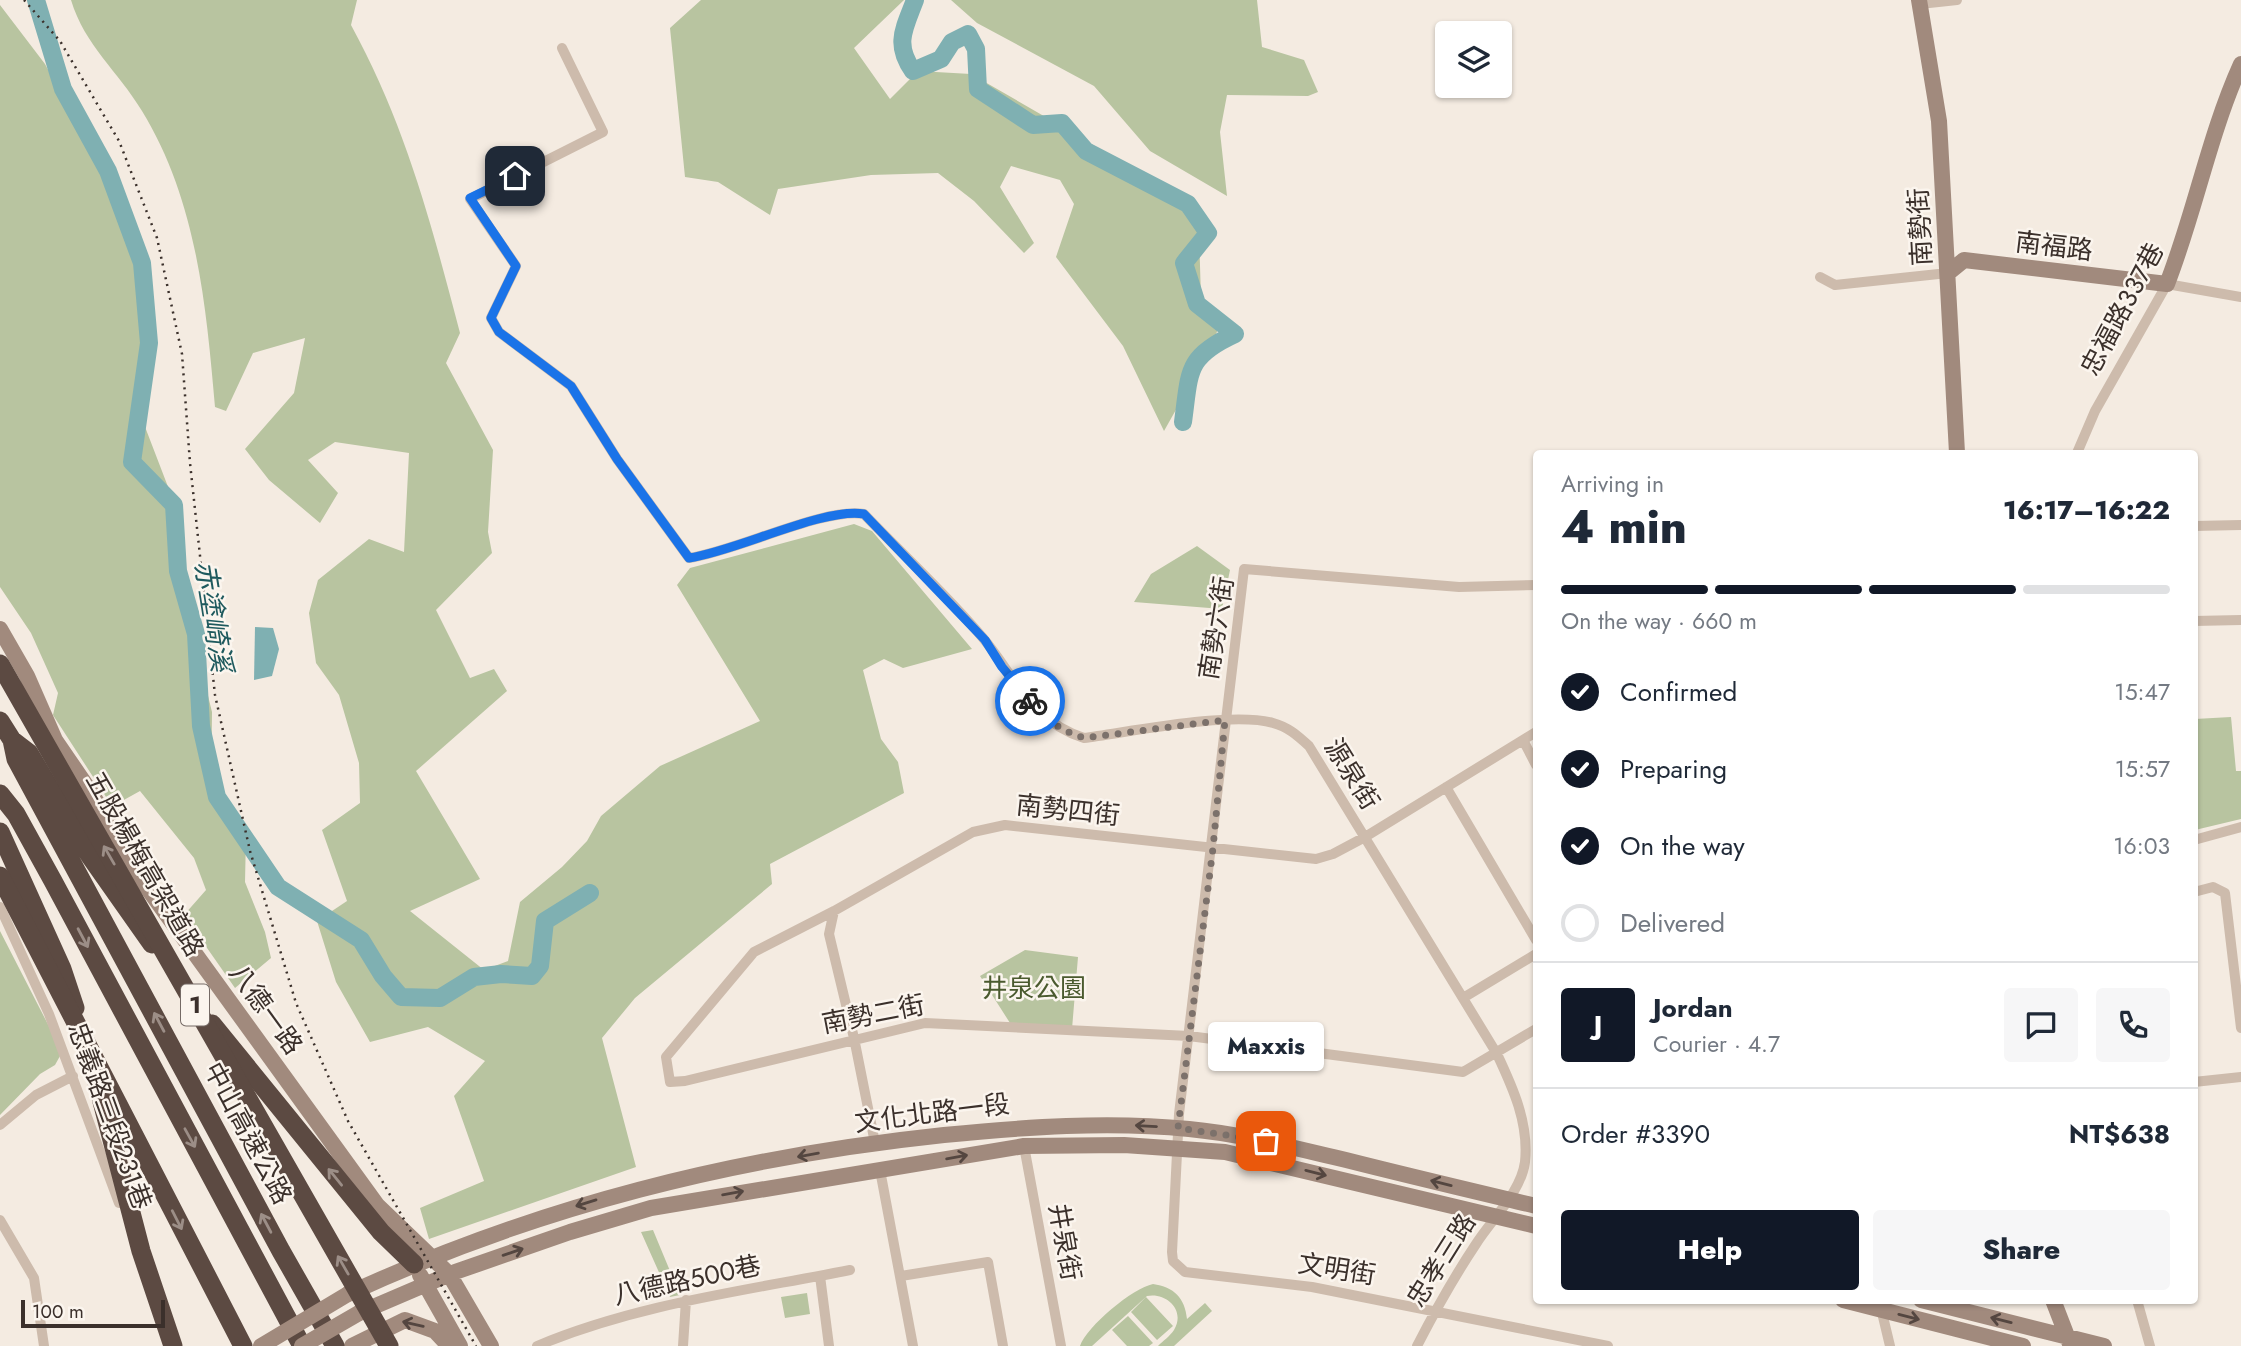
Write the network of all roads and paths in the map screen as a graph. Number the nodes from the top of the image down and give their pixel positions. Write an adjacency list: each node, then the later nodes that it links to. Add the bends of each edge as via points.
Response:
1 (1957, 0): 2 (street)
2 (1919, 2): 5 (street, 南勢街, via 1939,121)
3 (562, 48): 18 (street, 源泉街, via 603,132 470,198 516,266 491,318 499,332 571,386 689,558 839,513 864,514 985,640 1045,719 1064,732 1084,738)
4 (2241, 64): 7 (street, 忠福路337巷, via 2225,99)
5 (1948, 273): 6 (street, via 1835,285); 7 (street, 南福路, via 1964,260); 9 (street, 南勢街)
6 (1820, 277)
7 (2167, 284): 8 (street, 南福路); 10 (street, 忠福路337巷, via 2095,411)
8 (2241, 297)
9 (1957, 450)
10 (2078, 450)
11 (2241, 525): 12 (street)
12 (2198, 526)
13 (1533, 585): 18 (street, 南勢六街, via 1459,587 1244,569)
14 (2241, 620): 15 (street)
15 (2198, 621)
16 (0, 629): 58 (street, 八德一路, via 27,676 48,727 146,886 377,1205)
17 (0, 664): 70 (highway, 五股楊梅高架道路 / 1, one-way to 17, bridge)
18 (1225, 720): 28 (street, 源泉街, via 1270,722 1292,731 1309,746); 30 (street, 南勢六街)
19 (0, 721): 21 (highway, 中山高速公路 / 1)
20 (1533, 734): 22 (street, 南勢四街)
21 (12, 740): 58 (highway, one-way to 21, via 373,1222 178,982 90,856 29,753); 78 (highway, 中山高速公路 / 1, one-way to 21, via 16,759)
22 (1522, 740): 23 (street); 24 (street, 南勢四街)
23 (1533, 760)
24 (1446, 787): 28 (street, 南勢四街); 35 (street)
25 (0, 794): 77 (highway, 中山高速公路, one-way to 77, via 53,881)
26 (2241, 827): 29 (street)
27 (0, 832): 74 (highway, via 62,969 111,1130 141,1251)
28 (1365, 837): 30 (street, 南勢四街, via 1316,859); 37 (street, 源泉街)
29 (2198, 839)
30 (1213, 848): 34 (street, 南勢四街, via 1005,825 973,832); 40 (street, 南勢六街)
31 (0, 876): 75 (highway, one-way to 75, bridge)
32 (2198, 891): 38 (street, via 2213,887 2225,893)
33 (0, 907): 43 (street, 忠義路三段231巷)
34 (834, 911): 41 (street, via 829,934); 45 (street, 南勢四街, via 754,952 666,1057)
35 (1533, 935)
36 (1533, 956): 37 (street)
37 (1463, 999): 42 (street, 源泉街)
38 (2241, 1028)
39 (1533, 1031): 42 (street, 南勢二街)
40 (1189, 1036): 41 (street, 南勢二街, via 925,1023); 42 (street, 南勢二街, via 1463,1072); 48 (street, 南勢六街)
41 (854, 1038): 45 (street, 南勢二街); 49 (street)
42 (1497, 1054): 53 (street, 源泉街, via 1519,1103 1525,1144 1524,1164)
43 (73, 1076): 47 (street, via 36,1095); 73 (street, 忠義路三段231巷)
44 (2241, 1077): 46 (street)
45 (670, 1082)
46 (2198, 1082)
47 (0, 1125)
48 (1178, 1128): 49 (street, 文化北路一段, one-way to 49, via 1022,1127); 51 (street, 南勢六街); 53 (street, 文化北路一段, one-way to 48, via 1266,1141)
49 (875, 1143): 52 (street); 58 (street, 文化北路一段, one-way to 58, via 647,1186 580,1204)
50 (1024, 1146): 51 (street, 文化北路一段); 52 (street, 文化北路一段, one-way to 50); 88 (street, 井泉街)
51 (1177, 1148): 55 (street, 文化北路一段, one-way to 55, via 1238,1155); 69 (street, 文明街, via 1172,1252 1178,1268)
52 (880, 1170): 60 (street, 文化北路一段, one-way to 52, via 651,1208); 62 (street)
53 (1507, 1199): 54 (street, 文化北路一段); 55 (street, 忠孝三路)
54 (1533, 1205)
55 (1495, 1217): 57 (street, 文化北路一段); 69 (street, 忠孝三路)
56 (0, 1220): 72 (street, via 34,1278)
57 (1533, 1225)
58 (423, 1261): 60 (street, 八德一路); 63 (street); 76 (street, 文化北路一段, bridge, via 348,1294)
59 (850, 1270): 61 (street, 八德路500巷)
60 (449, 1274): 63 (street, 文化北路一段); 82 (street, 八德一路)
61 (820, 1276): 64 (street, 八德路500巷); 85 (street)
62 (901, 1276): 86 (street); 87 (street, via 988,1262)
63 (425, 1284): 77 (street, 文化北路一段, bridge, via 359,1313); 81 (street)
64 (686, 1300): 83 (street, 八德路500巷, via 605,1321); 84 (street)
65 (1935, 1304): 71 (street, one-way to 65)
66 (2055, 1304): 71 (street)
67 (2138, 1304): 94 (street)
68 (1881, 1305): 91 (street); 92 (street, one-way to 92)
69 (1436, 1309): 89 (street, 忠孝三路); 90 (street, 文明街)
70 (381, 1340): 79 (street); 80 (street, one-way to 70, via 435,1331 405,1321)
71 (2069, 1342): 93 (street)
72 (44, 1346)
73 (163, 1346)
74 (173, 1346)
75 (243, 1346)
76 (261, 1346)
77 (302, 1346)
78 (335, 1346)
79 (352, 1346)
80 (450, 1346)
81 (460, 1346)
82 (491, 1346)
83 (537, 1346)
84 (683, 1346)
85 (829, 1346)
86 (913, 1346)
87 (1003, 1346)
88 (1061, 1346)
89 (1417, 1346)
90 (1608, 1346)
91 (1890, 1346)
92 (2023, 1346)
93 (2104, 1346)
94 (2150, 1346)

